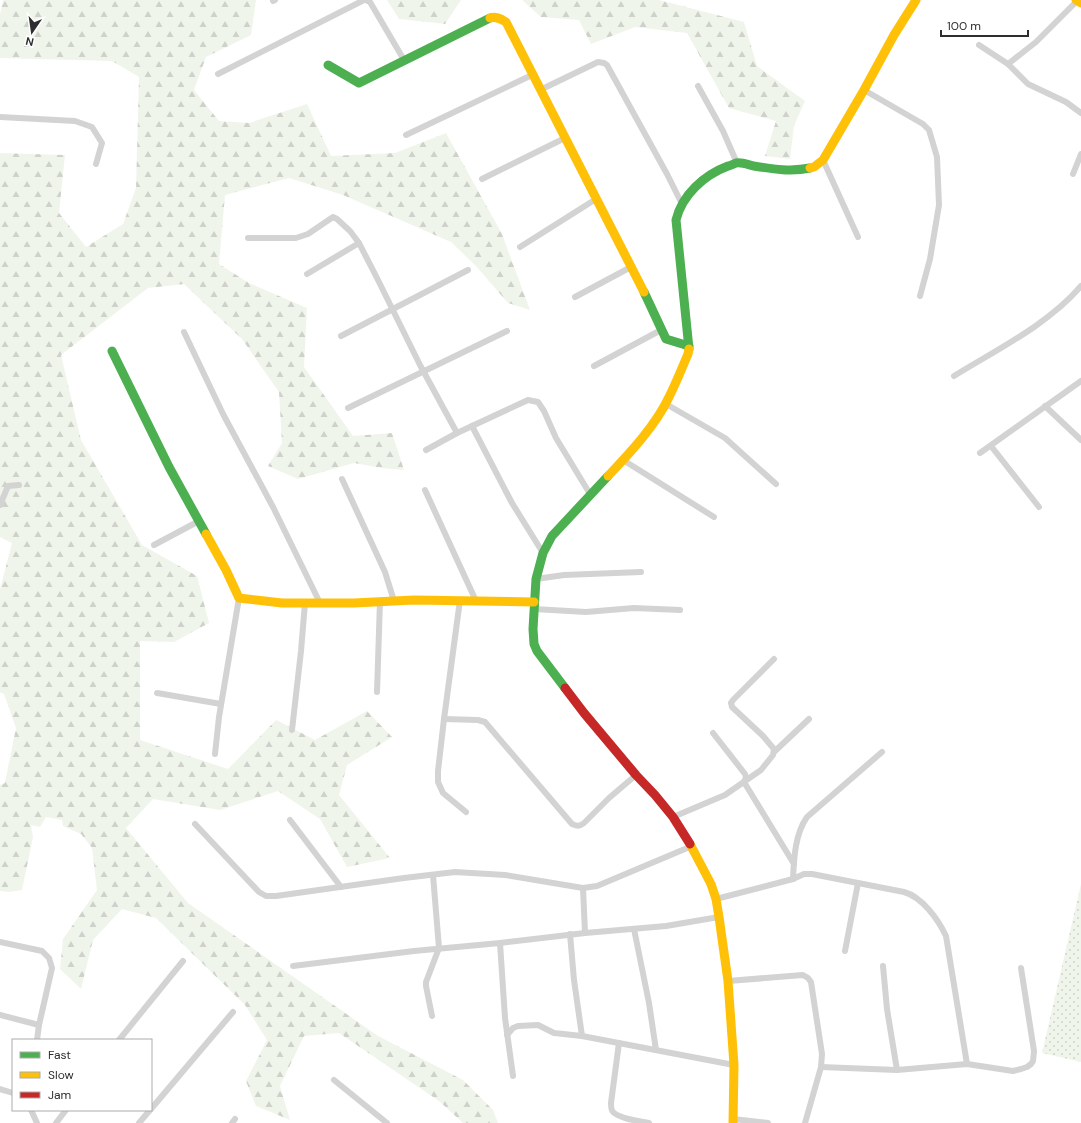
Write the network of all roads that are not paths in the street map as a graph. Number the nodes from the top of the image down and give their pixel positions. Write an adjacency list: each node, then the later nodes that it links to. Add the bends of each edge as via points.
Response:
1 (349, 0): 5 (street)
2 (365, 0): 5 (street); 7 (street, via 370,2)
3 (916, 0): 14 (street)
4 (1078, 1): 8 (street, via 1036,42)
5 (352, 7): 10 (street)
6 (979, 45): 8 (street)
7 (404, 60): 9 (street, via 359,83); 11 (street, via 492,17 506,22)
8 (1008, 64): 15 (street, via 1028,84 1066,102)
9 (328, 65)
10 (218, 74)
11 (532, 75): 13 (street); 17 (street)
12 (698, 86): 21 (street)
13 (540, 90): 18 (street); 26 (street, via 598,62 607,65)
14 (864, 90): 20 (street); 35 (street, via 923,124 929,130 937,157 938,205 930,259)
15 (1081, 113)
16 (0, 117): 22 (street, via 75,121 92,127 102,143)
17 (406, 135)
18 (565, 138): 24 (street); 25 (street)
19 (1081, 154): 23 (street)
20 (823, 160): 21 (street, via 814,167 801,170 779,170); 27 (street)
21 (737, 163): 26 (street, via 709,176 694,188)
22 (96, 164)
23 (1073, 174)
24 (482, 179)
25 (596, 199): 30 (street); 31 (street)
26 (682, 204): 42 (street, via 676,220)
27 (858, 237)
28 (248, 238): 29 (street, via 296,238 308,234 333,217 350,231)
29 (359, 243): 33 (street); 37 (street)
30 (520, 248)
31 (631, 267): 36 (street); 38 (street)
32 (468, 270): 37 (street)
33 (307, 274)
34 (1081, 286): 46 (street, via 1056,311)
35 (920, 296)
36 (575, 297)
37 (393, 309): 41 (street); 45 (street)
38 (662, 330): 42 (street, via 666,339); 44 (street)
39 (507, 331): 45 (street)
40 (184, 332): 77 (street)
41 (341, 336)
42 (689, 346): 48 (street, via 688,354)
43 (112, 351): 66 (street, via 169,467)
44 (594, 366)
45 (424, 372): 50 (street); 52 (street)
46 (954, 376)
47 (1081, 381): 49 (street)
48 (666, 404): 57 (street); 59 (street, via 724,438)
49 (1045, 406): 53 (street); 54 (street)
50 (348, 408)
51 (472, 426): 52 (street); 62 (street, via 528,400 538,402 556,438); 68 (street, via 512,503)
52 (457, 433): 55 (street)
53 (1081, 440)
54 (991, 446): 56 (street); 64 (street)
55 (426, 450)
56 (980, 453)
57 (623, 460): 62 (street); 65 (street)
58 (342, 479): 72 (street, via 385,572)
59 (776, 484)
60 (19, 485): 63 (street, via 8,486)
61 (425, 490): 75 (street)
62 (590, 494): 68 (street, via 552,536)
63 (0, 505)
64 (1039, 506)
65 (714, 517)
66 (199, 521): 67 (street); 71 (street)
67 (154, 545)
68 (543, 553): 70 (street)
69 (641, 572): 70 (street, via 564,575)
70 (536, 579): 78 (street)
71 (239, 598): 76 (street); 83 (street)
72 (394, 600): 73 (street); 74 (street)
73 (460, 600): 75 (street); 84 (street)
74 (380, 601): 77 (street); 81 (street)
75 (476, 601): 78 (street)
76 (306, 603): 77 (street); 86 (street)
77 (320, 603)
78 (534, 605): 79 (street, via 586,612 634,608); 91 (street, via 533,629 536,651)
79 (680, 610)
80 (774, 660): 88 (street, via 731,703 732,707 763,736)
81 (377, 692)
82 (157, 693): 83 (street)
83 (221, 704): 90 (street)
84 (444, 719): 91 (street, via 485,722 572,824 577,826 581,826); 93 (street, via 438,782 443,793)
85 (809, 719): 88 (street)
86 (292, 730)
87 (713, 733): 92 (street, via 745,774)
88 (774, 752): 92 (street, via 760,770)
89 (882, 752): 98 (street, via 807,817 799,834)
90 (215, 754)
91 (636, 775): 94 (street)
92 (744, 782): 94 (street, via 725,795); 98 (street)
93 (466, 812)
94 (673, 817): 97 (street)
95 (290, 820): 102 (street)
96 (195, 824): 102 (street, via 259,892 266,896)
97 (692, 846): 103 (street, via 597,886); 104 (street)
98 (794, 864): 100 (street)
99 (433, 875): 102 (street); 103 (street, via 455,872 505,875); 111 (street)
100 (793, 879): 101 (street, via 804,874 812,874); 104 (street)
101 (858, 883): 112 (street); 128 (street, via 911,894 940,924 946,936)
102 (341, 887)
103 (583, 888): 107 (street)
104 (716, 899): 105 (street)
105 (719, 918): 106 (street); 117 (street)
106 (634, 929): 107 (street); 127 (street)
107 (585, 933): 108 (street)
108 (570, 934): 110 (street); 123 (street)
109 (0, 942): 121 (street, via 42,951 49,958 52,968)
110 (500, 943): 111 (street); 122 (street)
111 (439, 948): 114 (street); 120 (street, via 426,982)
112 (845, 951)
113 (183, 960): 125 (street)
114 (293, 966)
115 (883, 966): 131 (street)
116 (1021, 968): 128 (street, via 1034,1051 1033,1061 1027,1067 1013,1071)
117 (728, 981): 129 (street); 130 (street, via 803,975 808,978 814,996 822,1054)
118 (233, 1012): 136 (street)
119 (0, 1015): 121 (street)
120 (432, 1016)
121 (39, 1025): 124 (street)
122 (507, 1035): 123 (street, via 518,1026 535,1025 554,1033); 132 (street)
123 (582, 1036): 126 (street)
124 (37, 1039)
125 (120, 1039)
126 (619, 1043): 127 (street); 145 (street, via 611,1109 624,1117)
127 (656, 1050): 129 (street)
128 (967, 1064): 131 (street)
129 (734, 1065): 140 (street)
130 (821, 1067): 131 (street); 147 (street)
131 (897, 1070)
132 (513, 1076)
133 (334, 1080): 144 (street)
134 (0, 1089): 135 (street)
135 (12, 1093)
136 (152, 1109)
137 (31, 1111): 141 (street)
138 (65, 1111): 142 (street)
139 (150, 1111): 143 (street)
140 (733, 1121): 146 (street)
141 (37, 1123)
142 (56, 1123)
143 (139, 1123)
144 (387, 1123)
145 (649, 1123)
146 (768, 1123)
147 (805, 1123)

